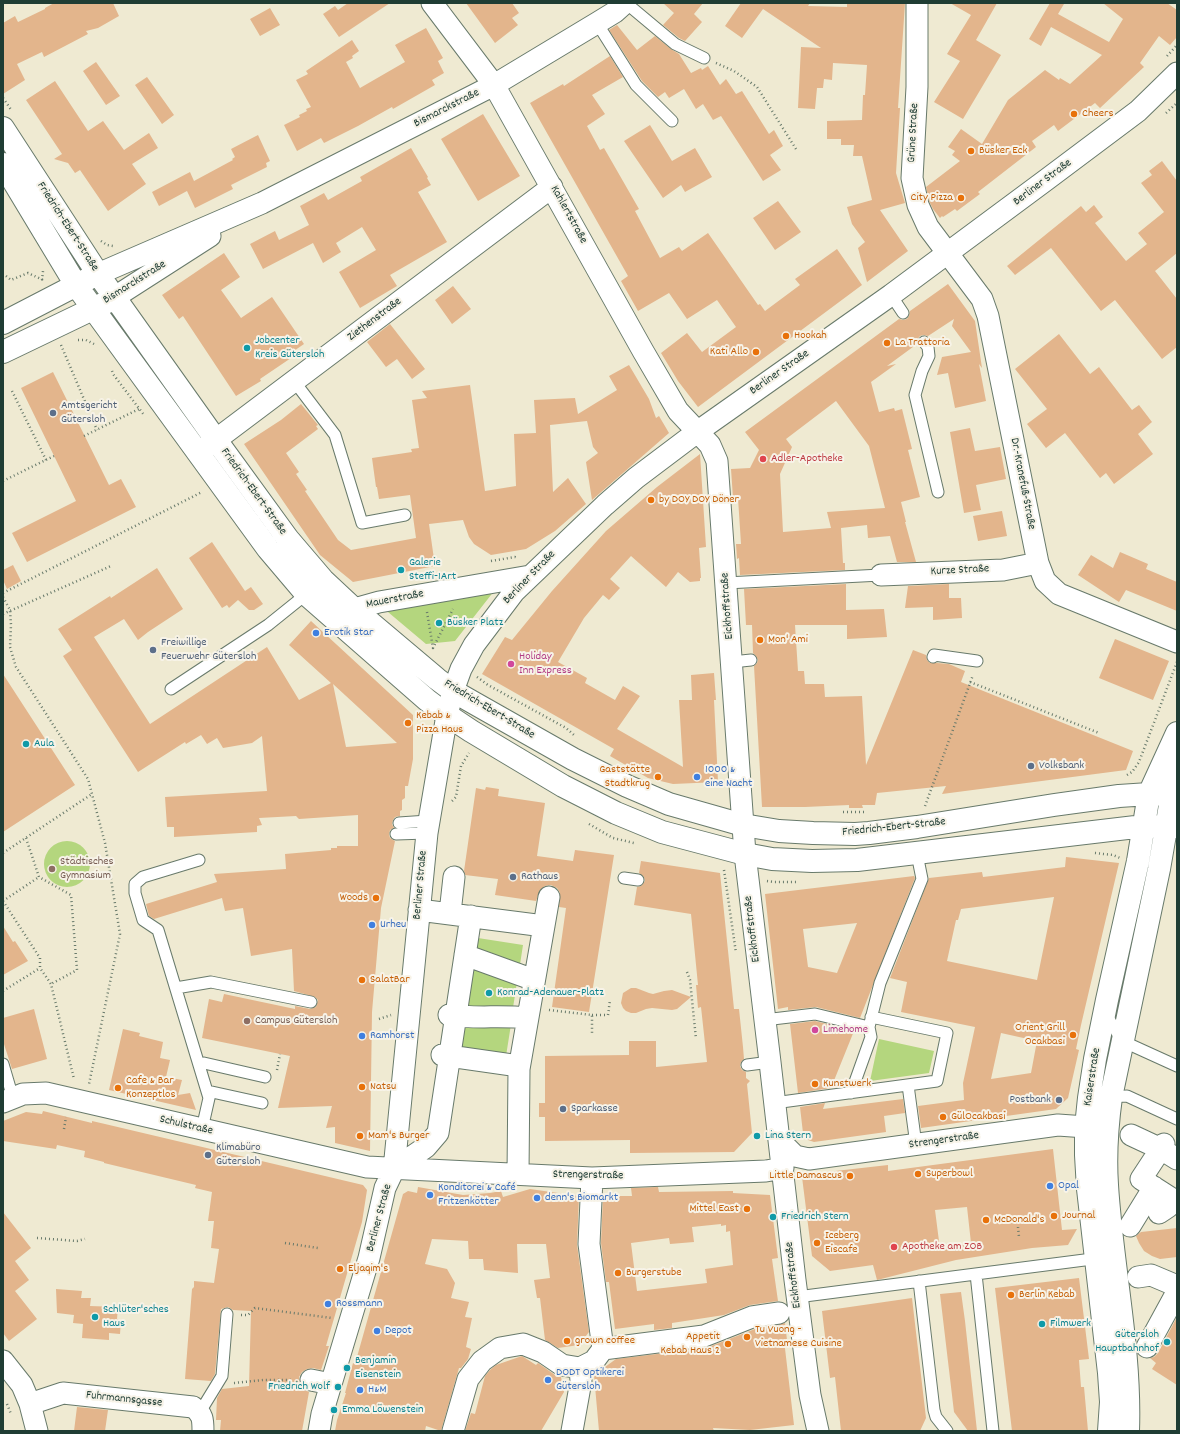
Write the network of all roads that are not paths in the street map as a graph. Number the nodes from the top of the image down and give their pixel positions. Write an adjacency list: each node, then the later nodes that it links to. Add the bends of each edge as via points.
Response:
1 (432, 3): 7 (street, Kahlertstraße)
2 (626, 3): 4 (street, Bismarckstraße); 5 (lane, via 675,44)
3 (917, 3): 13 (street, Grüne Straße, via 912,178 918,206 928,227)
4 (597, 23): 7 (street, Bismarckstraße); 8 (lane, via 636,85)
5 (704, 58)
6 (1177, 73): 13 (street, Berliner Straße, via 1138,111)
7 (494, 85): 11 (street, Kahlertstraße); 12 (street, Bismarckstraße)
8 (672, 121)
9 (3, 128): 14 (main road, Friedrich-Ebert-Straße)
10 (3, 164): 15 (main road, Friedrich-Ebert-Straße)
11 (552, 188): 23 (street, Ziethenstraße); 24 (street, Kahlertstraße, via 670,398)
12 (262, 204): 14 (street, Bismarckstraße); 17 (street, Bismarckstraße)
13 (947, 254): 16 (street, Berliner Straße); 29 (street, Dr.-Kranefuß-Straße, via 982,299 988,316)
14 (98, 274): 15 (main road, Bismarckstraße); 17 (main road, Friedrich-Ebert-Straße)
15 (76, 285): 18 (main road, Friedrich-Ebert-Straße); 20 (main road, Bismarckstraße)
16 (890, 296): 19 (lane); 24 (street, Berliner Straße)
17 (115, 297): 18 (main road, Bismarckstraße); 25 (main road, Friedrich-Ebert-Straße)
18 (93, 309): 22 (main road, Bismarckstraße); 26 (main road, Friedrich-Ebert-Straße)
19 (903, 313)
20 (3, 323)
21 (924, 342): 27 (lane, via 928,347 929,356 915,394)
22 (3, 352)
23 (294, 381): 25 (street, Ziethenstraße); 28 (lane, via 336,436 362,523)
24 (697, 432): 31 (street, Berliner Straße, via 631,482); 33 (street, Eickhoffstraße, via 710,445 717,461)
25 (216, 440): 26 (street, Ziethenstraße); 32 (main road, Friedrich-Ebert-Straße, via 288,539)
26 (198, 453): 34 (main road, Friedrich-Ebert-Straße, via 268,549)
27 (938, 492)
28 (405, 515)
29 (1038, 563): 30 (street, Kurze Straße, via 1003,570); 36 (street, Dr.-Kranefuß-Straße, via 1045,581 1059,594)
30 (881, 575): 33 (lane)
31 (530, 576): 35 (street, Mauerstraße, via 379,602); 40 (street, Berliner Straße, via 514,592 474,645)
32 (323, 580): 34 (lane); 35 (main road, Friedrich-Ebert-Straße)
33 (726, 583): 46 (street, Eickhoffstraße, via 742,661)
34 (306, 595): 39 (lane, via 268,625); 41 (main road, Friedrich-Ebert-Straße)
35 (354, 609): 40 (main road, Friedrich-Ebert-Straße)
36 (1177, 642)
37 (933, 658): 38 (lane, via 934,655)
38 (977, 661)
39 (171, 689)
40 (453, 691): 41 (street, Berliner Straße); 46 (main road, Friedrich-Ebert-Straße, via 626,786 669,804)
41 (447, 716): 48 (street, Berliner Straße); 51 (main road, Friedrich-Ebert-Straße, via 564,786 616,813 662,832)
42 (1177, 734): 44 (main road, Kaiserstraße)
43 (1177, 765): 45 (main road, Kaiserstraße)
44 (1149, 794): 45 (main road, Friedrich-Ebert-Straße); 46 (main road, Friedrich-Ebert-Straße, via 1119,796 862,833 792,832); 47 (main road, Kaiserstraße)
45 (1174, 794): 49 (main road, Kaiserstraße)
46 (743, 825): 51 (street, Eickhoffstraße)
47 (1144, 826): 49 (main road, Friedrich-Ebert-Straße); 52 (main road, Friedrich-Ebert-Straße); 67 (main road, Kaiserstraße)
48 (427, 827): 50 (lane); 58 (street, Berliner Straße)
49 (1172, 827): 71 (main road, Kaiserstraße, via 1159,869)
50 (398, 828)
51 (745, 854): 52 (main road, Friedrich-Ebert-Straße, via 776,860 812,861); 69 (street, Eickhoffstraße)
52 (917, 854): 70 (lane, via 922,879 880,983)
53 (199, 860): 64 (lane, via 144,877 135,884 143,920 158,930)
54 (454, 877): 59 (street)
55 (624, 878): 56 (lane)
56 (638, 880)
57 (550, 897): 61 (street)
58 (419, 910): 59 (street); 97 (street, Berliner Straße)
59 (450, 913): 60 (street)
60 (471, 916): 61 (street); 62 (street)
61 (544, 926): 63 (street)
62 (465, 956): 63 (street); 68 (street)
63 (534, 980): 66 (street)
64 (176, 988): 65 (lane, via 211,982); 75 (lane)
65 (311, 1002)
66 (533, 1011): 68 (street, via 512,1016); 77 (street)
67 (1104, 1012): 71 (lane); 84 (main road, Kaiserstraße)
68 (452, 1015): 72 (street)
69 (764, 1020): 70 (lane, via 815,1014); 73 (street, Eickhoffstraße)
70 (870, 1022): 80 (lane, via 946,1033 937,1082); 82 (lane, via 871,1037)
71 (1122, 1041): 78 (lane); 83 (main road, Kaiserstraße)
72 (446, 1055): 77 (street); 97 (street, via 438,1133 426,1147)
73 (770, 1062): 76 (lane); 87 (street, Eickhoffstraße)
74 (3, 1064): 85 (lane)
75 (199, 1065): 79 (lane, via 204,1063); 81 (lane)
76 (747, 1065)
77 (519, 1066): 98 (street, via 523,1111)
78 (1177, 1066)
79 (265, 1077)
80 (908, 1085): 82 (lane); 93 (lane)
81 (208, 1093): 86 (lane); 90 (lane)
82 (851, 1093): 87 (lane)
83 (1111, 1097): 84 (lane); 88 (lane, via 1127,1096); 94 (main road, Kaiserstraße)
84 (1089, 1098): 89 (main road, Kaiserstraße)
85 (8, 1100): 90 (street, Schulstraße, via 23,1094 46,1093 77,1106)
86 (262, 1103)
87 (774, 1103): 92 (street, Eickhoffstraße)
88 (1177, 1119)
89 (1086, 1127): 93 (street, Strengerstraße, via 1058,1125); 94 (street); 102 (main road, Kaiserstraße, via 1087,1175)
90 (202, 1129): 97 (street, Schulstraße, via 367,1167)
91 (1131, 1135): 95 (street)
92 (779, 1140): 93 (street, Strengerstraße, via 795,1156 809,1159); 96 (street, Eickhoffstraße)
93 (916, 1145)
94 (1106, 1149): 102 (main road, Kaiserstraße)
95 (1167, 1151): 100 (street, via 1141,1179)
96 (783, 1168): 99 (street, Strengerstraße, via 766,1171); 107 (street, Eickhoffstraße)
97 (394, 1169): 98 (street, Strengerstraße); 115 (street, Berliner Straße, via 361,1256 342,1321)
98 (518, 1174): 99 (street, Strengerstraße)
99 (592, 1178): 111 (street, via 589,1244)
100 (1164, 1202): 101 (street)
101 (1130, 1226)
102 (1105, 1257): 103 (lane); 125 (main road, Kaiserstraße, via 1111,1402); 126 (main road, Kaiserstraße, via 1127,1372)
103 (976, 1274): 105 (lane); 124 (lane)
104 (1138, 1277): 106 (street, via 1151,1275)
105 (919, 1281): 107 (lane); 123 (lane, via 934,1410)
106 (1176, 1284): 110 (street)
107 (797, 1297): 122 (street, Eickhoffstraße, via 810,1395)
108 (779, 1313): 111 (street, Eickhoffstraße, via 752,1317 704,1336)
109 (227, 1314): 117 (lane, via 222,1376)
110 (1147, 1347)
111 (604, 1349): 113 (street, via 594,1361)
112 (3, 1361): 116 (street, via 22,1385)
113 (580, 1368): 120 (street, via 562,1365 543,1352 523,1344 500,1348 482,1361 468,1379); 121 (street, via 581,1381)
114 (312, 1380): 115 (street)
115 (331, 1384): 119 (street, Berliner Straße)
116 (30, 1404): 117 (street, Fuhrmannsgasse, via 63,1392 193,1407); 118 (street)
117 (202, 1422)
118 (37, 1431)
119 (319, 1431)
120 (453, 1431)
121 (572, 1431)
122 (818, 1431)
123 (947, 1431)
124 (994, 1431)
125 (1109, 1431)
126 (1128, 1431)

